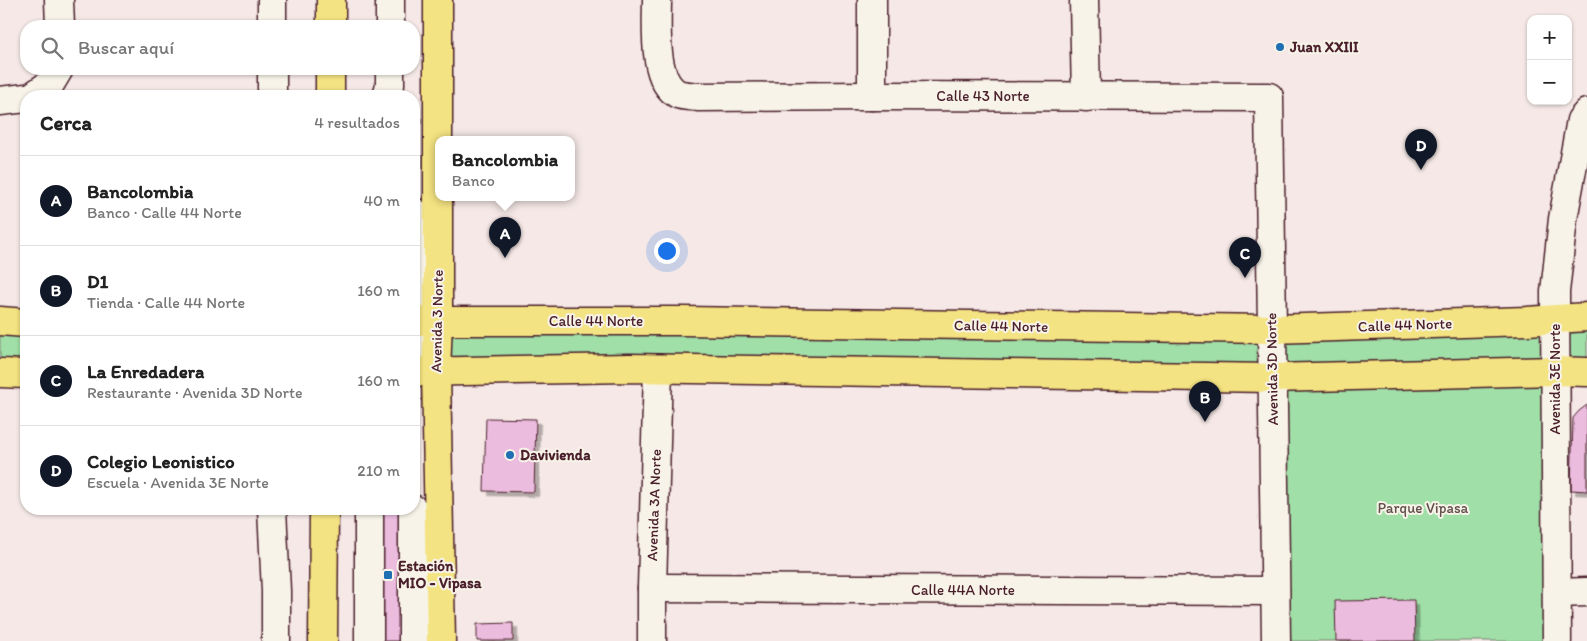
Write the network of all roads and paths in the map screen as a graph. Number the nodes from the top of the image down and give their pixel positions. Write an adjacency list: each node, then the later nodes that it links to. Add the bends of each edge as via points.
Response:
1 (59, 0): 9 (street)
2 (272, 0): 10 (street)
3 (331, 0): 11 (main road)
4 (390, 0): 12 (street)
5 (438, 0): 29 (main road, Avenida 3 Norte)
6 (657, 0): 19 (street, Calle 43 Norte, via 657,47 661,67 666,82 678,94 698,98)
7 (872, 0): 19 (street)
8 (1084, 0): 20 (street)
9 (60, 20)
10 (272, 20)
11 (331, 20)
12 (390, 20)
13 (55, 75): 16 (street, via 50,84)
14 (272, 75): 17 (street)
15 (330, 75): 18 (main road)
16 (41, 90)
17 (272, 90)
18 (330, 90)
19 (872, 96): 20 (street, Calle 43 Norte)
20 (1086, 97): 21 (street, Calle 43 Norte)
21 (1269, 97): 31 (street, Avenida 3D Norte)
22 (20, 99): 23 (street)
23 (0, 101)
24 (1584, 116): 27 (street, Avenida 3E Norte, via 1563,219 1554,292)
25 (420, 294): 29 (street)
26 (1587, 317): 27 (main road, Calle 44 Norte)
27 (1555, 320): 31 (main road, Calle 44 Norte); 33 (street, Avenida 3E Norte)
28 (0, 321): 30 (main road)
29 (422, 321): 31 (main road, Calle 44 Norte, via 683,321); 34 (main road, Avenida 3 Norte)
30 (20, 323)
31 (1272, 330): 38 (street, Avenida 3D Norte)
32 (658, 369): 34 (main road); 38 (main road); 43 (street, Avenida 3A Norte)
33 (1555, 371): 35 (main road); 38 (main road); 46 (street, Avenida 3E Norte)
34 (425, 372): 51 (main road, Avenida 3 Norte)
35 (1587, 372)
36 (0, 373): 37 (main road)
37 (20, 374)
38 (1272, 378): 44 (street, Avenida 3D Norte)
39 (272, 515): 47 (street)
40 (324, 515): 48 (main road)
41 (369, 515): 49 (street)
42 (413, 515): 50 (street)
43 (652, 588): 44 (street, Calle 44A Norte); 52 (street, Avenida 3A Norte)
44 (1275, 591): 53 (street, Avenida 3D Norte)
45 (1587, 592): 46 (street)
46 (1558, 593): 54 (street, Avenida 3E Norte)
47 (276, 641)
48 (323, 641)
49 (369, 641)
50 (413, 641)
51 (441, 641)
52 (652, 641)
53 (1276, 641)
54 (1557, 641)

